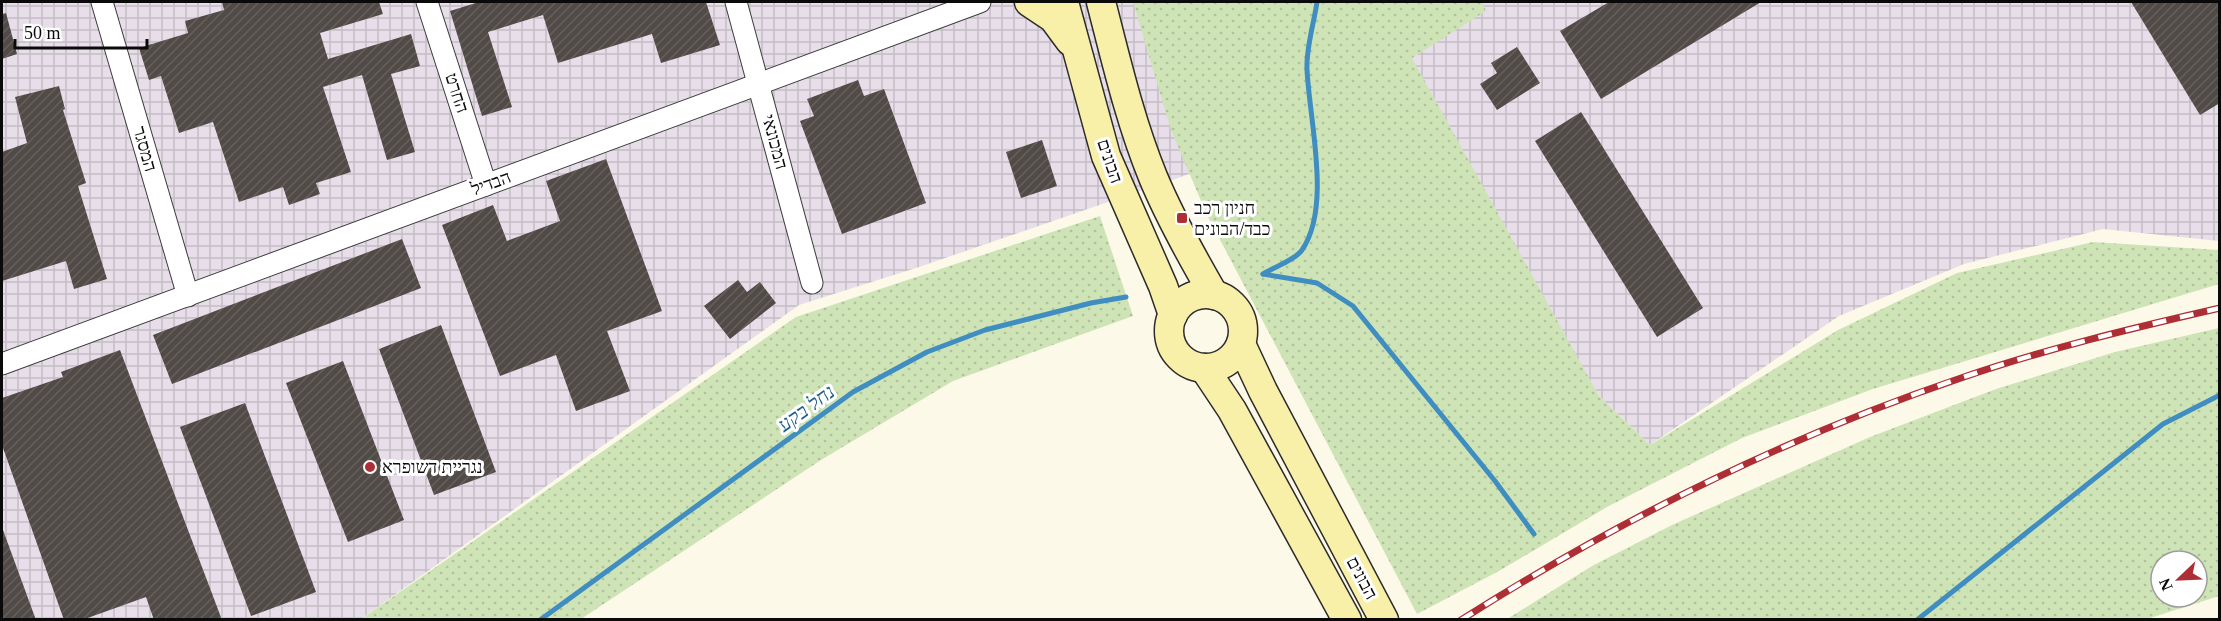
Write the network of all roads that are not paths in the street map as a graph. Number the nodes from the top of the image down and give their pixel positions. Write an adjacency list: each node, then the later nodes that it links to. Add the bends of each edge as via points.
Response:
1 (102, 2): 13 (street, המסגר)
2 (428, 2): 10 (street, החרט)
3 (736, 2): 9 (street, המכונאי)
4 (980, 2): 9 (street, הבדיל)
5 (1029, 2): 8 (street, via 1053,18)
6 (1064, 2): 8 (street, הבונים)
7 (1101, 2): 12 (street, הבונים, via 1150,170 1189,253)
8 (1076, 50): 14 (street, הבונים, via 1106,156)
9 (759, 84): 10 (street, הבדיל); 11 (street, המכונאי)
10 (486, 185): 13 (street, הבדיל)
11 (812, 283)
12 (1214, 295): 14 (street, via 1190,298); 15 (street, via 1235,308 1243,331)
13 (188, 296): 16 (street, הבדיל)
14 (1173, 315): 17 (street, via 1169,327 1174,350 1187,363)
15 (1241, 344): 17 (street, via 1227,362); 19 (street, הבונים)
16 (2, 364)
17 (1204, 368): 18 (street, הבונים, via 1247,436)
18 (1347, 620)
19 (1384, 620)

